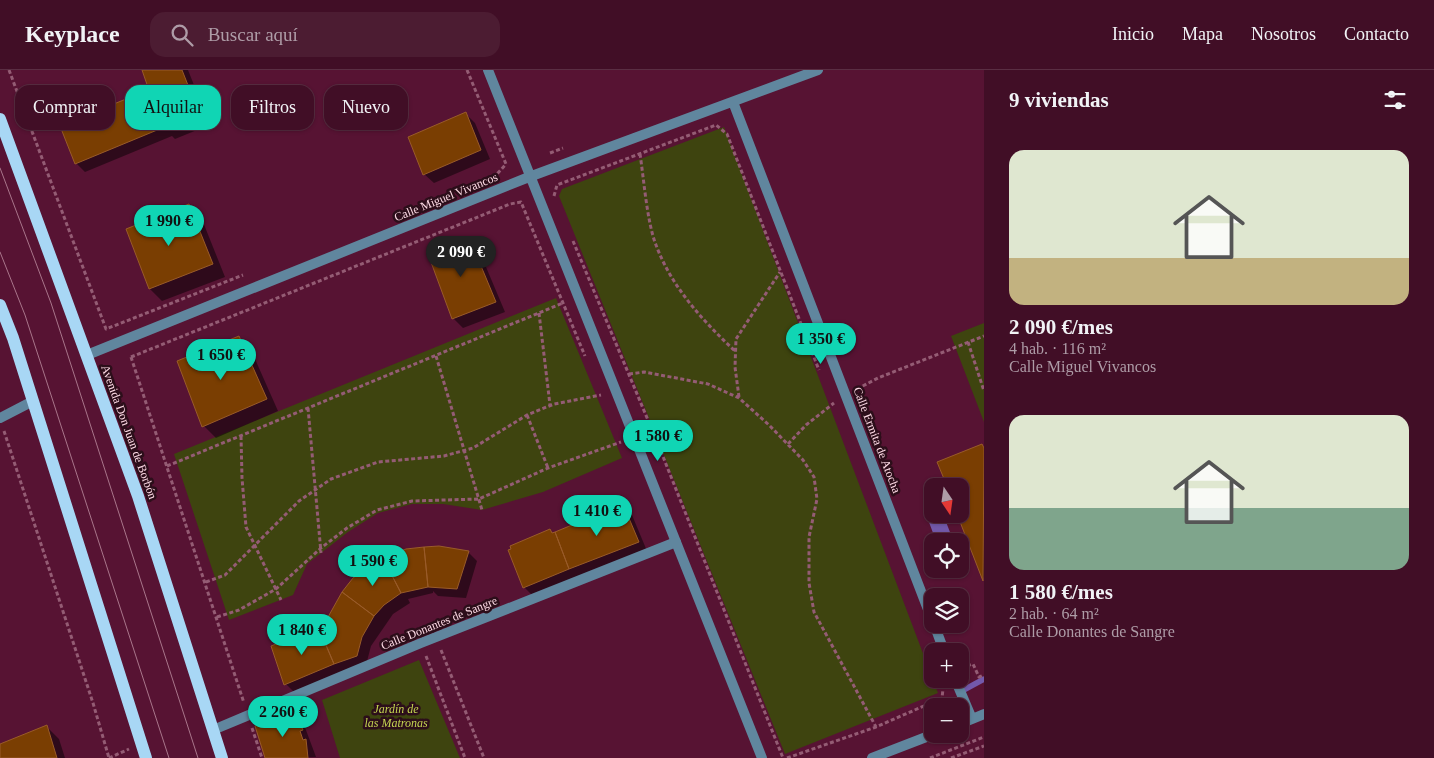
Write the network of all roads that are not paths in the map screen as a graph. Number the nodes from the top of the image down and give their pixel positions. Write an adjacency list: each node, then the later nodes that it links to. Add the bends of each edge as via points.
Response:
1 (488, 70): 6 (street)
2 (818, 70): 3 (street, Calle Miguel Vivancos)
3 (794, 75): 4 (street, Calle Miguel Vivancos)
4 (733, 102): 6 (street, Calle Miguel Vivancos); 12 (street, Calle Ermita de Atocha)
5 (0, 119): 8 (main road, Avenida Don Juan de Borbón)
6 (529, 177): 8 (street, Calle Miguel Vivancos); 11 (street)
7 (0, 305): 9 (main road)
8 (87, 355): 17 (main road, Avenida Don Juan de Borbón, via 138,496)
9 (33, 401): 10 (street); 19 (main road)
10 (0, 418)
11 (676, 542): 17 (street, Calle Donantes de Sangre); 21 (street)
12 (924, 599)
13 (959, 688): 15 (street)
14 (984, 714): 15 (street)
15 (972, 719): 16 (street)
16 (969, 720)
17 (213, 730): 20 (main road, Avenida Don Juan de Borbón)
18 (924, 738): 22 (street)
19 (146, 758)
20 (222, 758)
21 (762, 758)
22 (872, 758)

